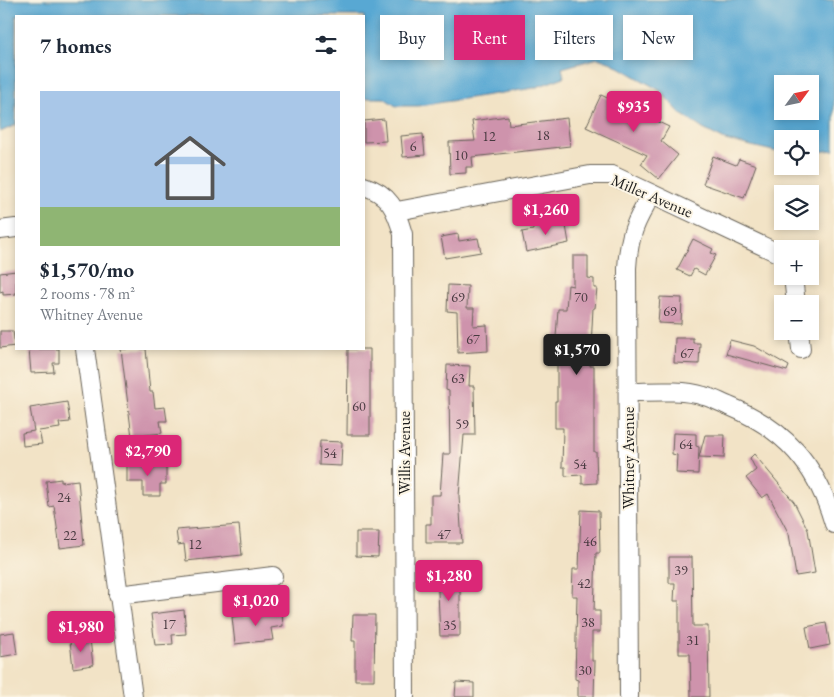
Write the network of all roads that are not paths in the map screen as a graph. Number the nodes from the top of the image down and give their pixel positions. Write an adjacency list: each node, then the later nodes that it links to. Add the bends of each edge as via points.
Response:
1 (365, 186): 3 (street, via 383,195)
2 (652, 194): 3 (street, Miller Avenue, via 612,176 590,175); 6 (street, Miller Avenue); 10 (street, Whitney Avenue, via 637,218 628,242)
3 (396, 211): 15 (street, Willis Avenue, via 403,234 404,260)
4 (15, 228): 5 (street)
5 (0, 230)
6 (774, 251)
7 (800, 340): 8 (street)
8 (801, 349)
9 (85, 350): 13 (street)
10 (628, 392): 11 (street, via 704,396 755,417 786,439 805,461); 16 (street, Whitney Avenue)
11 (834, 524)
12 (273, 576): 13 (street)
13 (118, 595): 14 (street)
14 (133, 697)
15 (405, 697)
16 (629, 697)

